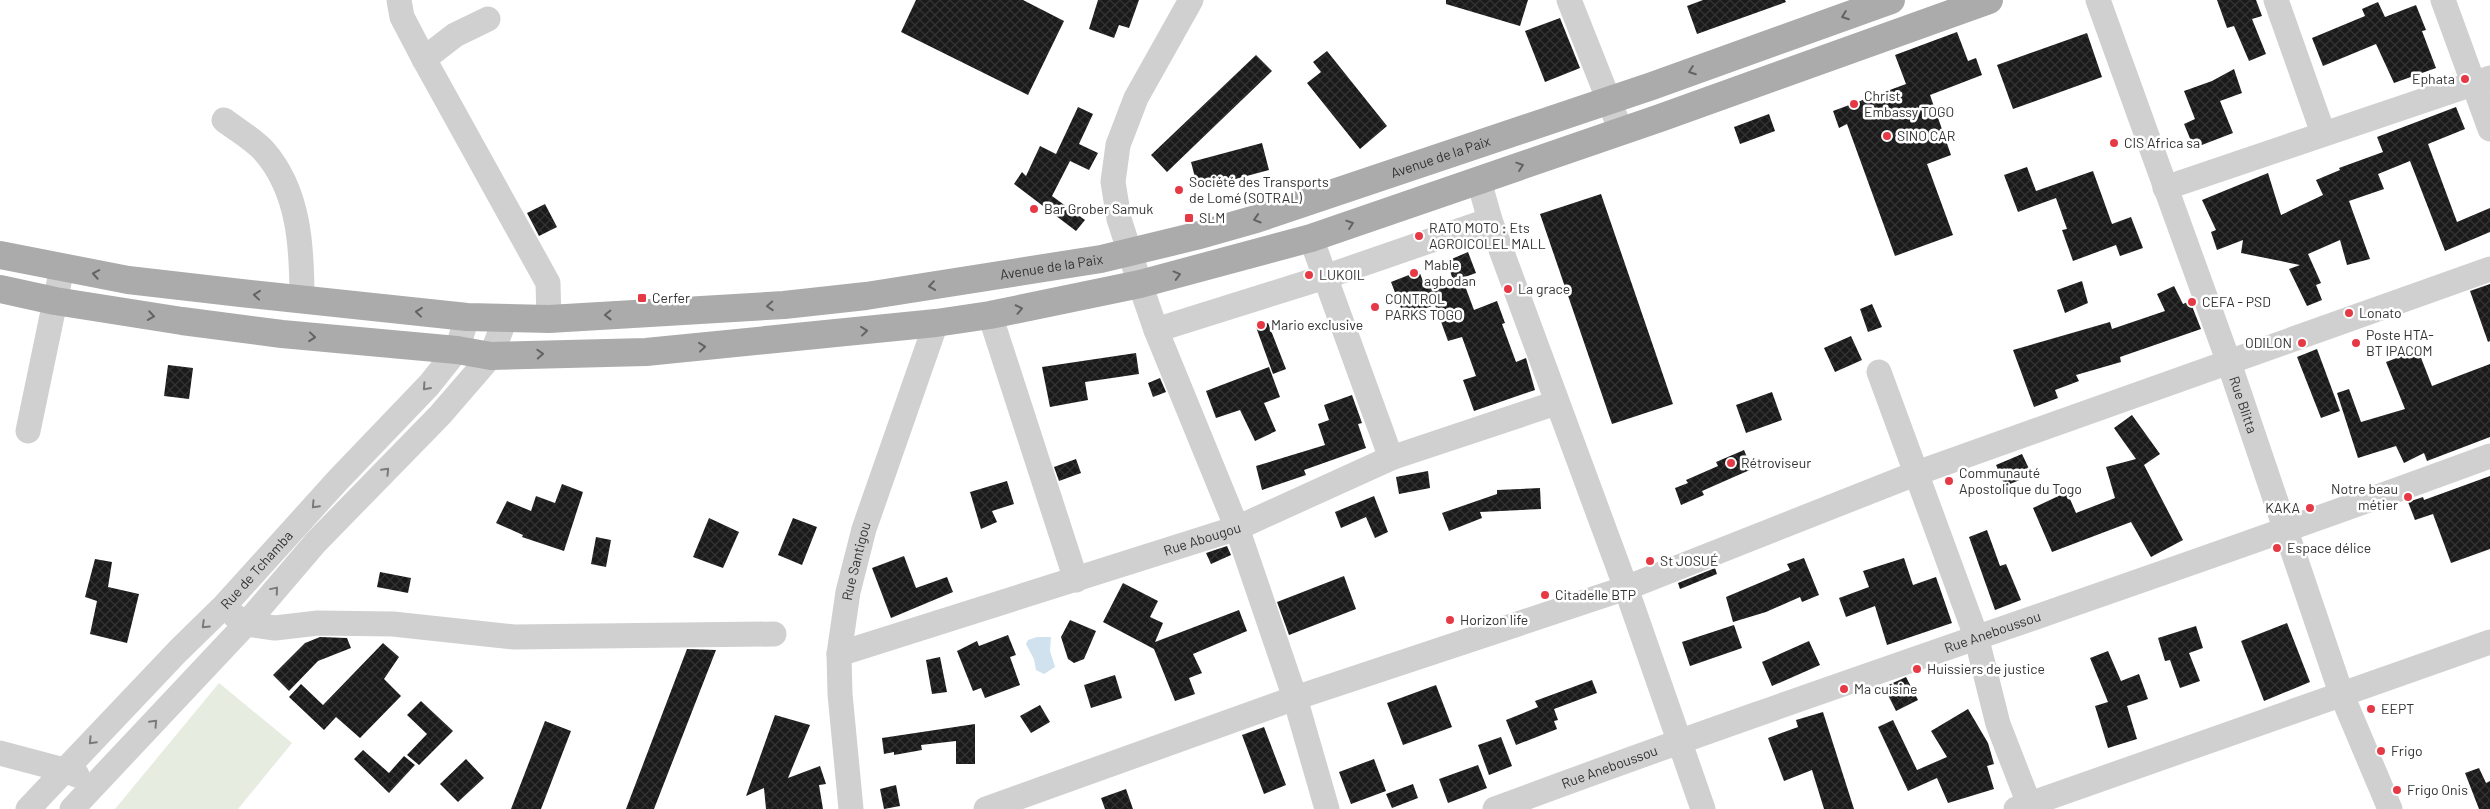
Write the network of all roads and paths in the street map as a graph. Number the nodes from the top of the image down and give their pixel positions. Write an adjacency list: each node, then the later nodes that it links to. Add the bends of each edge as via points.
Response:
1 (399, 0): 10 (street, via 402,17)
2 (1191, 0): 21 (street, via 1136,98 1118,145 1112,182 1119,219)
3 (1569, 0): 12 (street)
4 (1891, 0): 12 (main road, Avenue de la Paix, one-way to 12)
5 (1989, 0): 15 (main road)
6 (2098, 0): 18 (street, Rue Blitta)
7 (2276, 0): 16 (street)
8 (2443, 0): 11 (street)
9 (488, 20): 10 (street, via 456,34)
10 (424, 58): 33 (street, via 548,283)
11 (2482, 81): 14 (street); 16 (street)
12 (1609, 100): 15 (street); 21 (main road, Avenue de la Paix, one-way to 21, via 1256,219)
13 (224, 120): 28 (street, via 263,150 284,179 300,244)
14 (2490, 129)
15 (1621, 131): 17 (main road, one-way to 15)
16 (2323, 134): 18 (street)
17 (1480, 181): 19 (street); 20 (main road, one-way to 17)
18 (2165, 188): 38 (street, Rue Blitta)
19 (1490, 220): 25 (street); 40 (street)
20 (1311, 238): 25 (street); 26 (main road, one-way to 20)
21 (1131, 252): 26 (street); 33 (main road, Avenue de la Paix, one-way to 33, via 980,280 784,305)
22 (0, 255): 23 (main road, Avenue de la Paix)
23 (62, 268): 28 (main road, Avenue de la Paix, one-way to 23, via 128,280); 29 (street)
24 (2490, 269): 38 (street)
25 (1325, 277): 35 (street); 43 (street)
26 (1140, 284): 30 (main road, one-way to 26); 35 (street)
27 (0, 289): 29 (main road)
28 (302, 300): 32 (main road, Avenue de la Paix, one-way to 28)
29 (55, 301): 36 (main road, one-way to 36, via 282,334); 41 (street)
30 (990, 315): 34 (main road); 47 (street)
31 (506, 317): 32 (main road, Avenue de la Paix); 33 (main road, Avenue de la Paix); 37 (street, Rue de Tchamba)
32 (467, 318): 36 (street, Rue de Tchamba)
33 (549, 319)
34 (936, 323): 37 (main road, one-way to 34, via 655,351); 54 (street, Rue Santigou, via 864,528 848,592)
35 (1156, 330): 45 (street)
36 (457, 350): 37 (main road); 49 (street, Rue de Tchamba, one-way to 49, via 429,385)
37 (491, 356): 50 (street, Rue de Tchamba, one-way to 37, via 316,542 440,415)
38 (2228, 360): 44 (street); 46 (street, Rue Blitta)
39 (1879, 372): 44 (street)
40 (1556, 403): 43 (street, Rue Abougou); 48 (street)
41 (28, 431)
42 (2490, 456): 46 (street, Rue Aneboussou)
43 (1391, 458): 45 (street, Rue Abougou)
44 (1917, 473): 48 (street); 52 (street)
45 (1237, 528): 47 (street, Rue Abougou); 56 (street)
46 (2288, 531): 52 (street, Rue Aneboussou); 55 (street, Rue Blitta)
47 (1076, 580): 54 (street, Rue Abougou)
48 (1626, 588): 56 (street); 57 (street)
49 (224, 606): 50 (street); 59 (street, Rue de Tchamba, one-way to 59)
50 (246, 624): 51 (street, via 275,628 318,623 393,624 514,636); 60 (street, Rue de Tchamba, one-way to 50)
51 (774, 634)
52 (1976, 636): 57 (street, Rue Aneboussou); 61 (street, via 1998,724)
53 (2490, 642): 55 (street)
54 (839, 654): 64 (street, Rue Santigou, via 843,742)
55 (2341, 693): 61 (street); 69 (street, Rue Blitta)
56 (1295, 698): 65 (street); 66 (street)
57 (1680, 740): 67 (street, Rue Aneboussou); 68 (street)
58 (0, 753): 59 (street)
59 (64, 770): 60 (street); 62 (street, Rue de Tchamba)
60 (96, 785): 63 (street, Rue de Tchamba)
61 (2026, 807)
62 (28, 809)
63 (72, 809)
64 (851, 809)
65 (986, 809)
66 (1327, 809)
67 (1495, 809)
68 (1703, 809)
69 (2390, 809)

